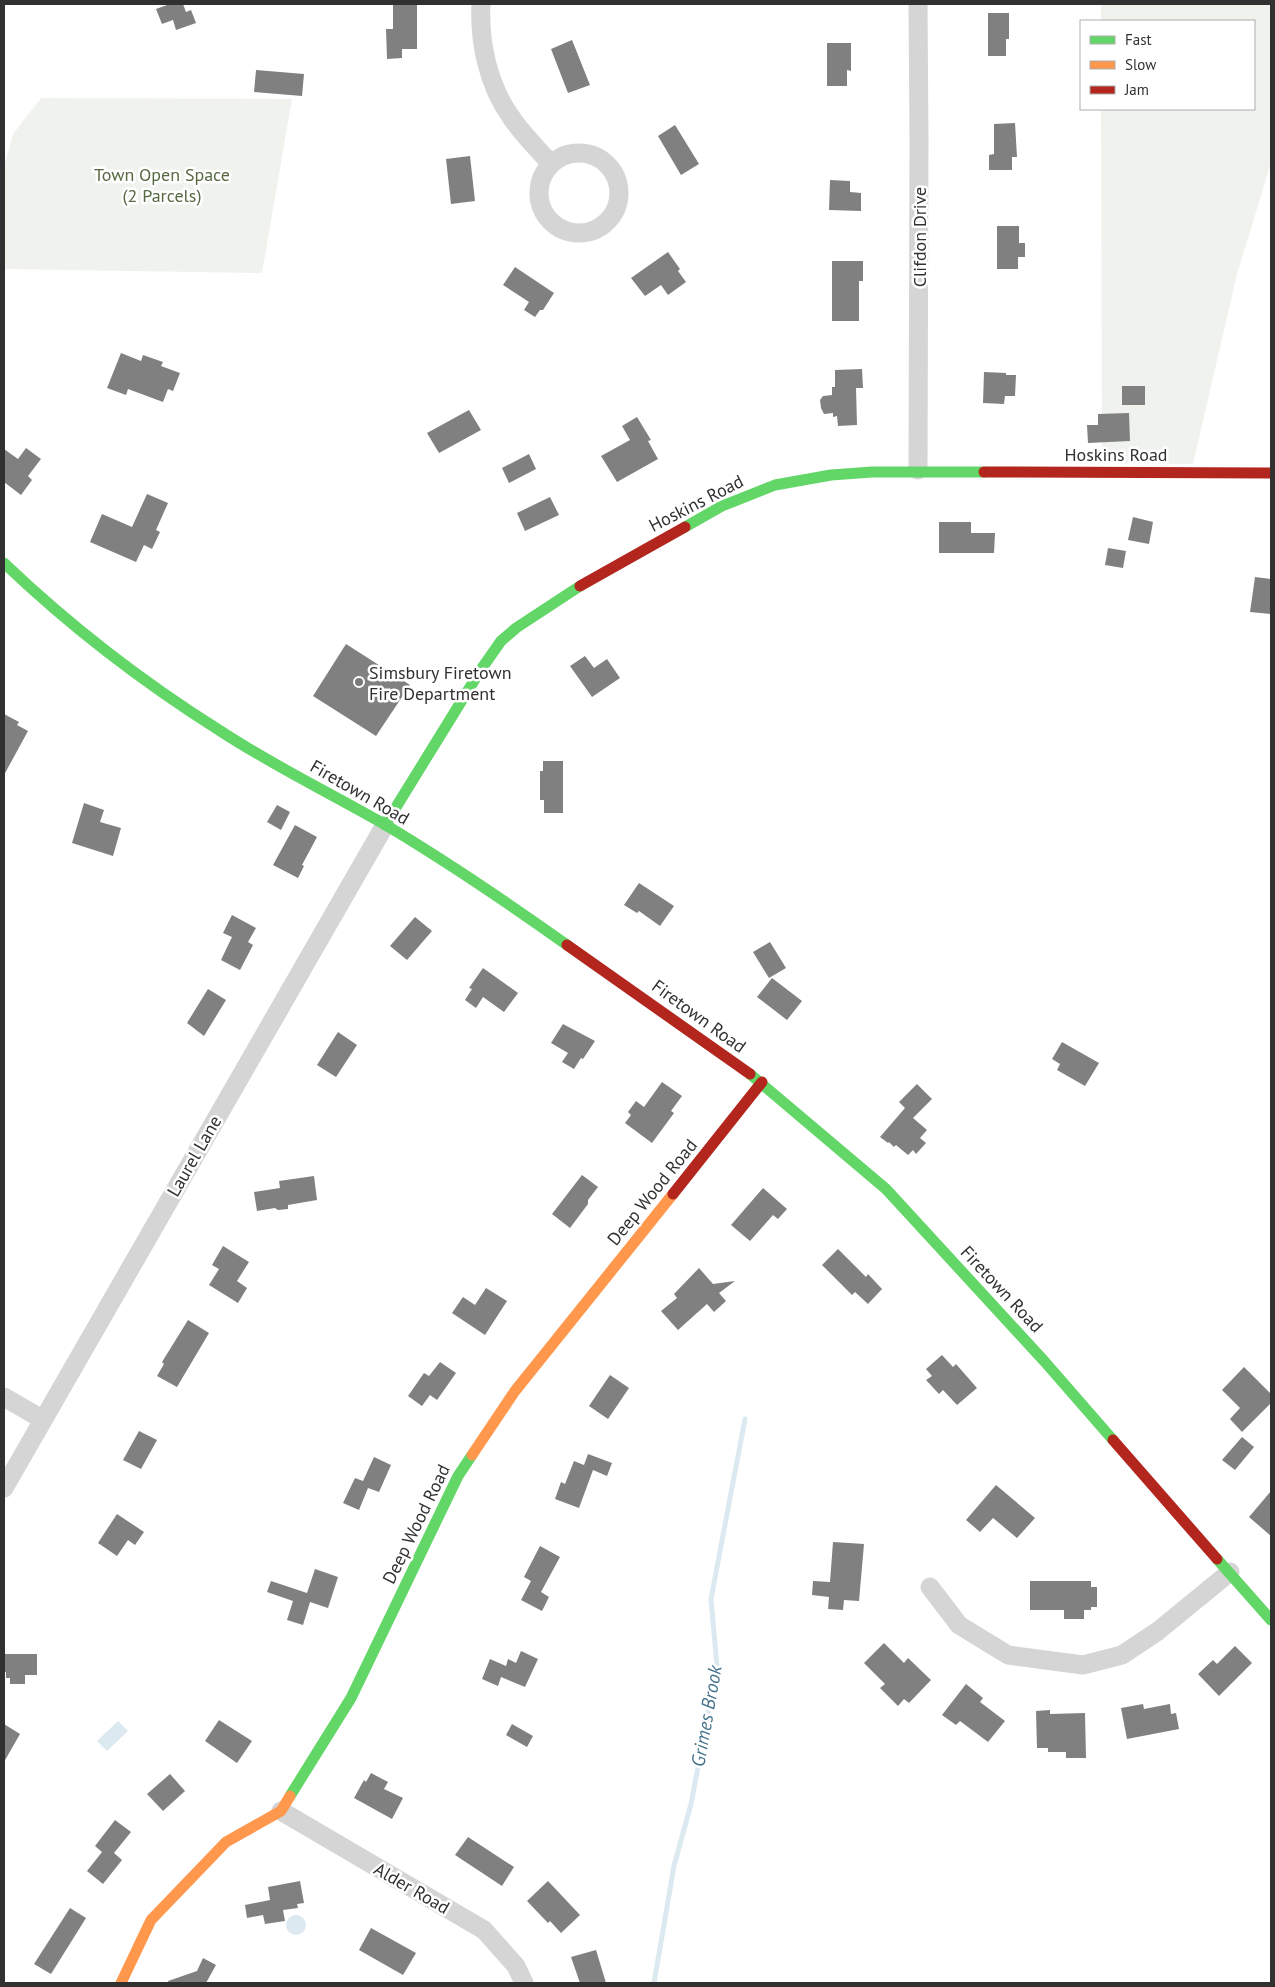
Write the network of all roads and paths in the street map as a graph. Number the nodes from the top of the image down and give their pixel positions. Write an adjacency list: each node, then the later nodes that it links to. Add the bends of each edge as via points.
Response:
1 (481, 4): 3 (street, via 484,54 496,91 510,116)
2 (918, 4): 4 (street, Clifdon Drive)
3 (551, 164): 3 (street, via 562,156 576,153 590,154 603,160 618,183 616,211 608,222 585,234 572,234 549,222 542,211 538,192 543,174)
4 (918, 470): 5 (street, Hoskins Road); 7 (street, Hoskins Road, via 831,475 775,485 722,506 576,588 501,641)
5 (1271, 473)
6 (4, 563): 7 (street, Firetown Road, via 118,662 223,733)
7 (385, 825): 8 (street, Firetown Road, via 529,918); 10 (street, Laurel Lane)
8 (762, 1082): 12 (street, Firetown Road, via 886,1190 1045,1362); 15 (street, Deep Wood Road, via 515,1391 458,1476 351,1698)
9 (4, 1396): 10 (street)
10 (42, 1419): 11 (street, Laurel Lane)
11 (4, 1488)
12 (1230, 1572): 13 (street, via 1158,1631 1122,1655 1082,1665 1008,1655 959,1625); 14 (street, Firetown Road)
13 (930, 1587)
14 (1271, 1620)
15 (281, 1811): 16 (street, Deep Wood Road, via 226,1842 151,1920); 17 (street, Alder Road, via 484,1930 516,1966)
16 (121, 1983)
17 (524, 1983)

